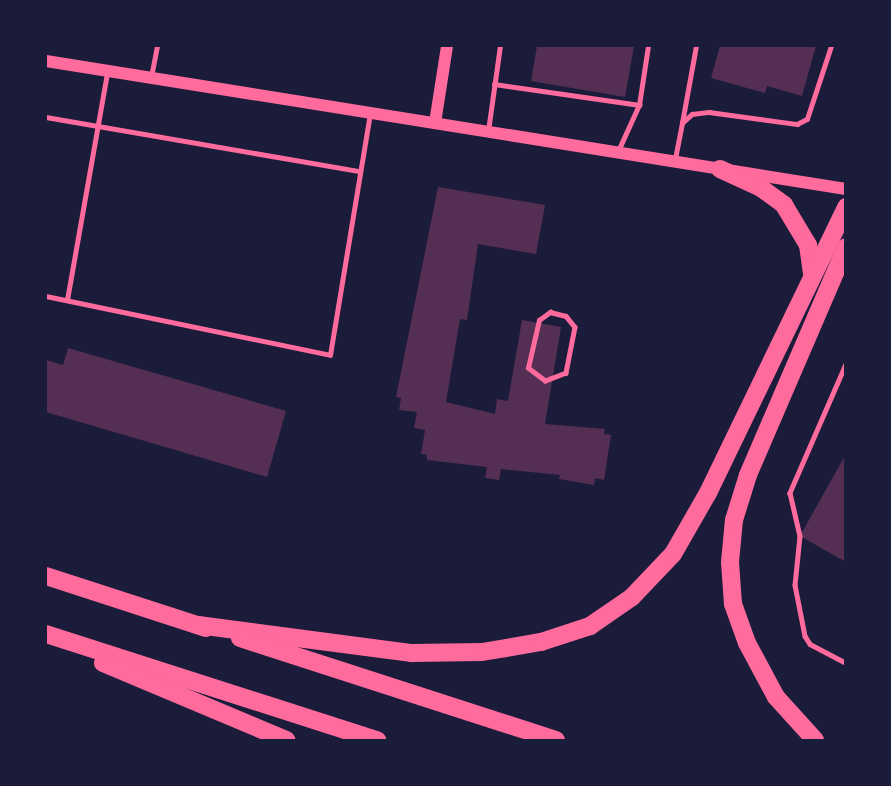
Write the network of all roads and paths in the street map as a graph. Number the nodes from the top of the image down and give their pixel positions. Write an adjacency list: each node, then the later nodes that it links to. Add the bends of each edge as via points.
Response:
1 (157, 46): 9 (lane)
2 (447, 46): 14 (street)
3 (500, 46): 10 (lane)
4 (648, 46): 11 (lane)
5 (696, 46): 15 (lane)
6 (831, 46): 15 (lane, via 807,119 785,123 709,112 692,114)
7 (46, 61): 8 (street)
8 (107, 71): 9 (street); 16 (lane)
9 (151, 78): 12 (street)
10 (495, 84): 11 (lane); 17 (lane)
11 (639, 105): 18 (lane)
12 (370, 113): 14 (street); 21 (lane)
13 (46, 117): 16 (lane)
14 (435, 123): 17 (street)
15 (682, 123): 19 (lane)
16 (97, 127): 21 (lane); 29 (lane)
17 (487, 132): 18 (street)
18 (617, 154): 19 (street)
19 (675, 163): 20 (street)
20 (720, 169): 22 (street); 26 (highway, via 761,188 784,205 808,246)
21 (360, 171): 29 (lane, via 330,355)
22 (845, 189)
23 (845, 207): 26 (highway)
24 (845, 247): 27 (highway)
25 (845, 262): 27 (highway)
26 (811, 279): 33 (highway, via 673,554 632,597 590,626 541,642 482,653 412,653)
27 (832, 280): 39 (highway, via 748,475 734,520 730,562 733,604 747,643 776,697)
28 (46, 296): 29 (lane)
29 (67, 300)
30 (566, 316): 30 (lane, via 550,312 539,320 528,368 545,381 566,373 575,327)
31 (845, 364): 35 (lane, via 790,493 800,536 795,584 805,636 810,644)
32 (46, 576): 33 (highway)
33 (198, 625): 38 (highway)
34 (46, 636): 36 (highway); 37 (highway)
35 (845, 663)
36 (286, 740)
37 (377, 740)
38 (556, 740)
39 (814, 740)

